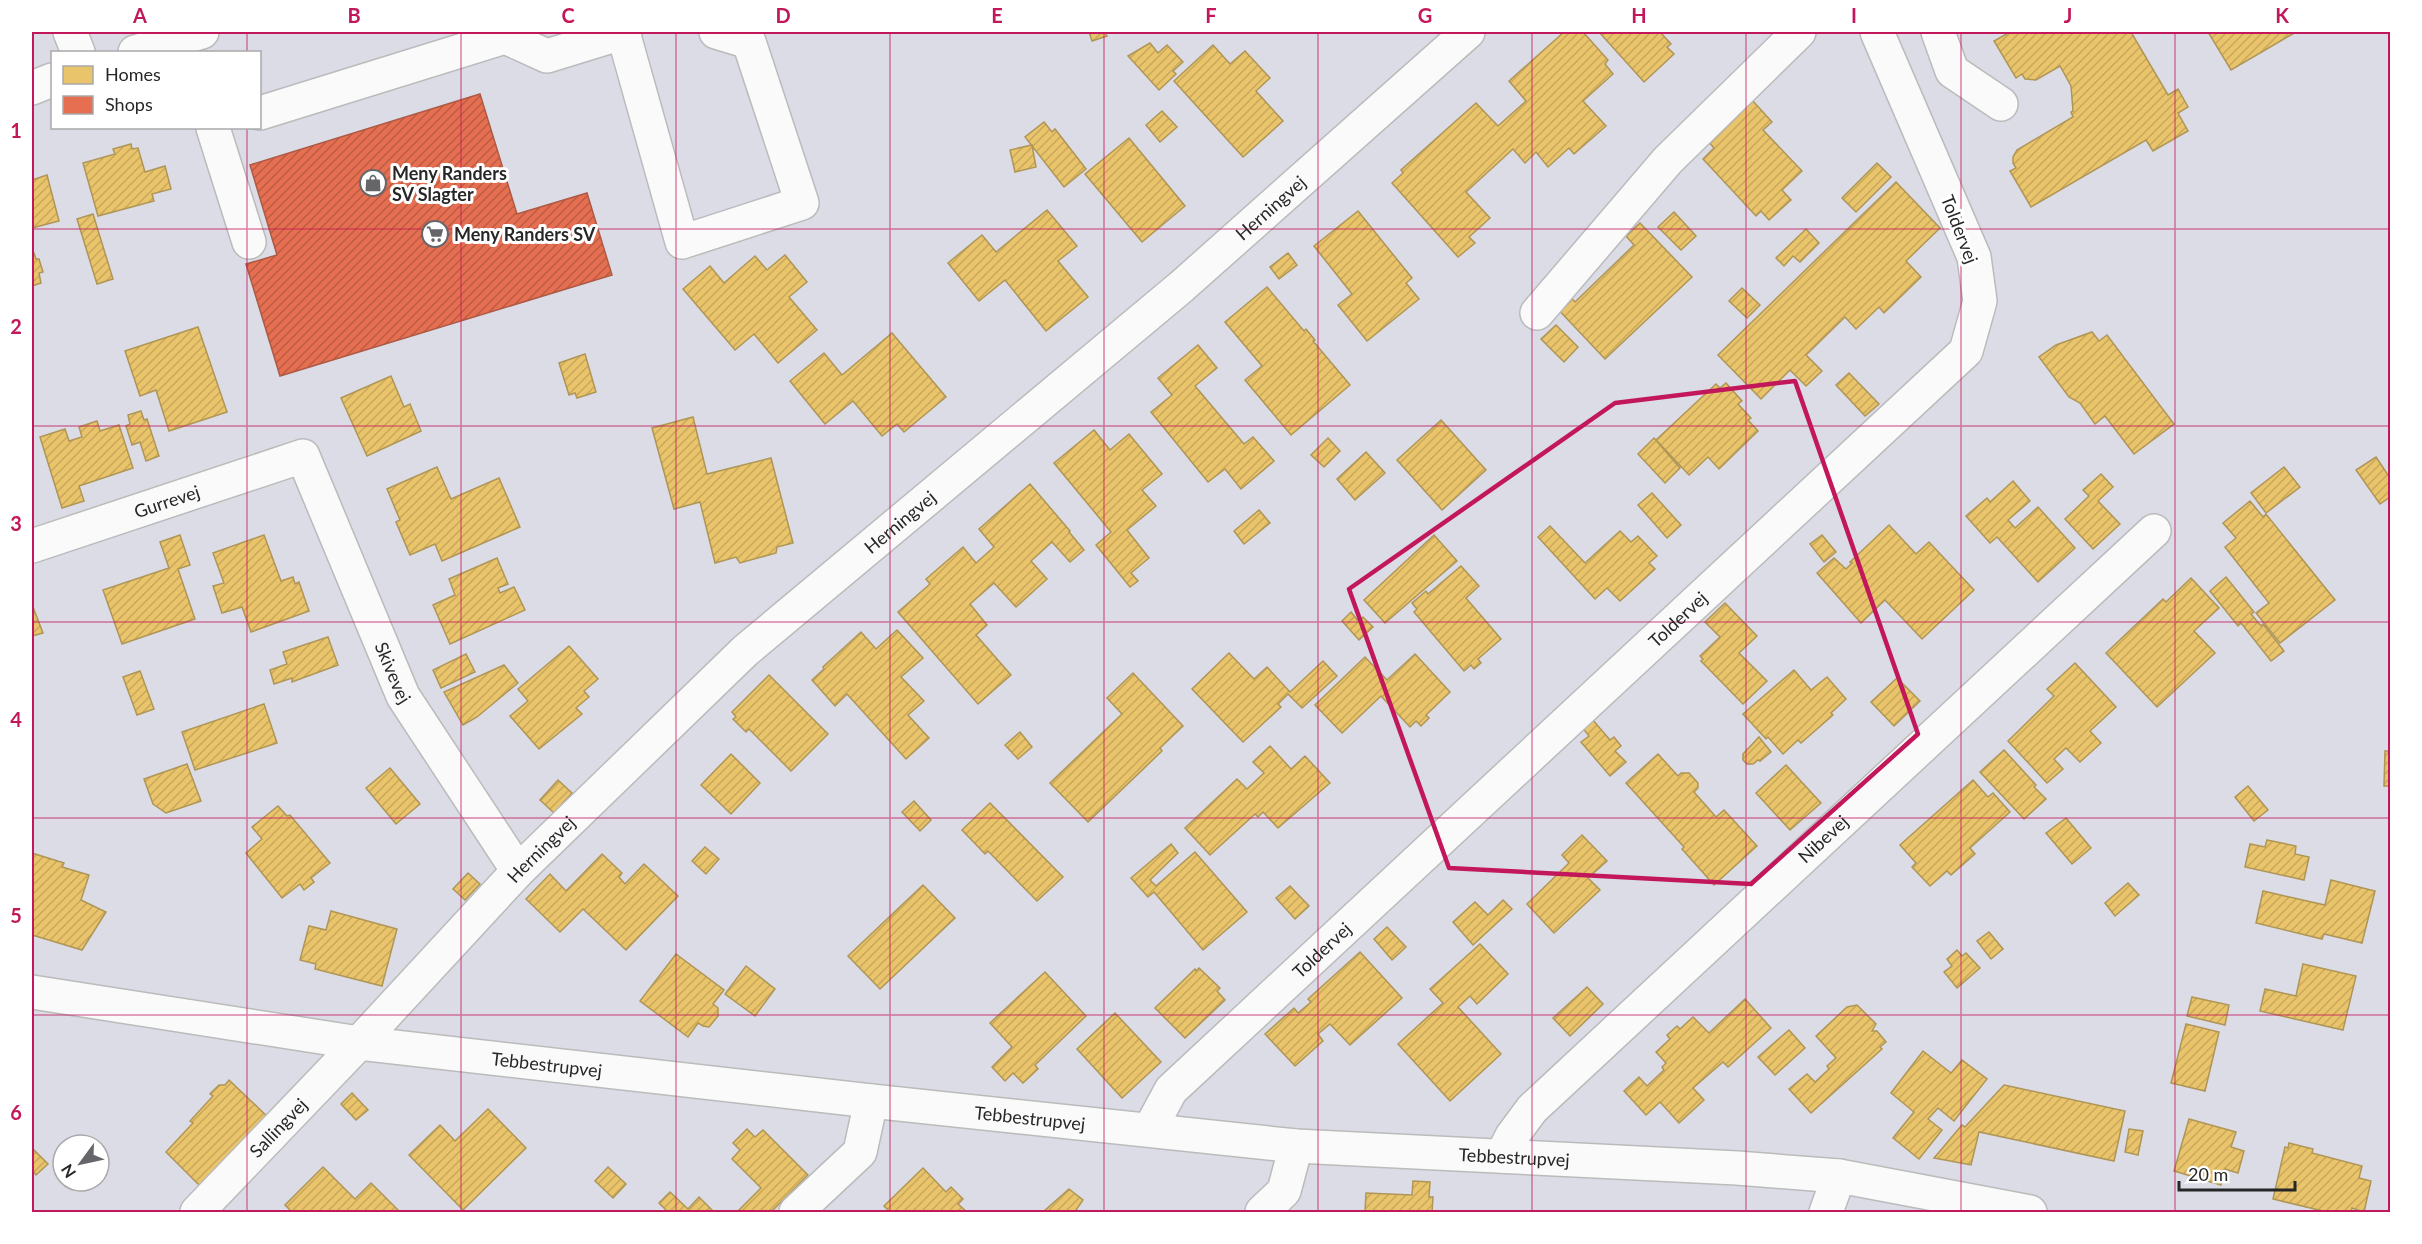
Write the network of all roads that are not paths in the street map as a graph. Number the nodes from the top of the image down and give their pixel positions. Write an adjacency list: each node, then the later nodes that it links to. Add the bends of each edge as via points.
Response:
1 (70, 32): 10 (street)
2 (624, 32): 3 (street, via 682,242 802,203 748,42); 8 (street, via 547,56)
3 (716, 32)
4 (1468, 32): 22 (street, Herningvej, via 1181,287 745,651)
5 (1798, 32): 18 (street, via 1668,160)
6 (1877, 32): 26 (street, Toldervej, via 1974,256 1980,301 1966,351 1171,1090)
7 (1938, 32): 14 (street, via 1952,71)
8 (504, 34): 15 (street)
9 (193, 40): 11 (street)
10 (78, 51)
11 (140, 51)
12 (51, 80): 13 (street)
13 (32, 88)
14 (2001, 104)
15 (261, 113)
16 (214, 129): 17 (street)
17 (249, 242)
18 (1537, 313)
19 (303, 456): 21 (street, Gurrevej); 22 (street, Skivevej, via 403,696)
20 (2154, 531): 28 (street, Nibevej, via 1532,1109)
21 (32, 546)
22 (518, 871): 24 (street, Herningvej)
23 (32, 992): 24 (street, Tebbestrupvej)
24 (359, 1043): 25 (street, Tebbestrupvej); 30 (street, Sallingvej)
25 (871, 1101): 26 (street, Tebbestrupvej); 31 (street, via 860,1152)
26 (1150, 1129): 27 (street, Tebbestrupvej)
27 (1296, 1146): 28 (street, Tebbestrupvej); 32 (street, via 1284,1191)
28 (1502, 1156): 29 (street, Tebbestrupvej)
29 (1839, 1176): 33 (street); 34 (street, Tebbestrupvej)
30 (197, 1212)
31 (796, 1212)
32 (1262, 1212)
33 (1826, 1212)
34 (2030, 1212)

